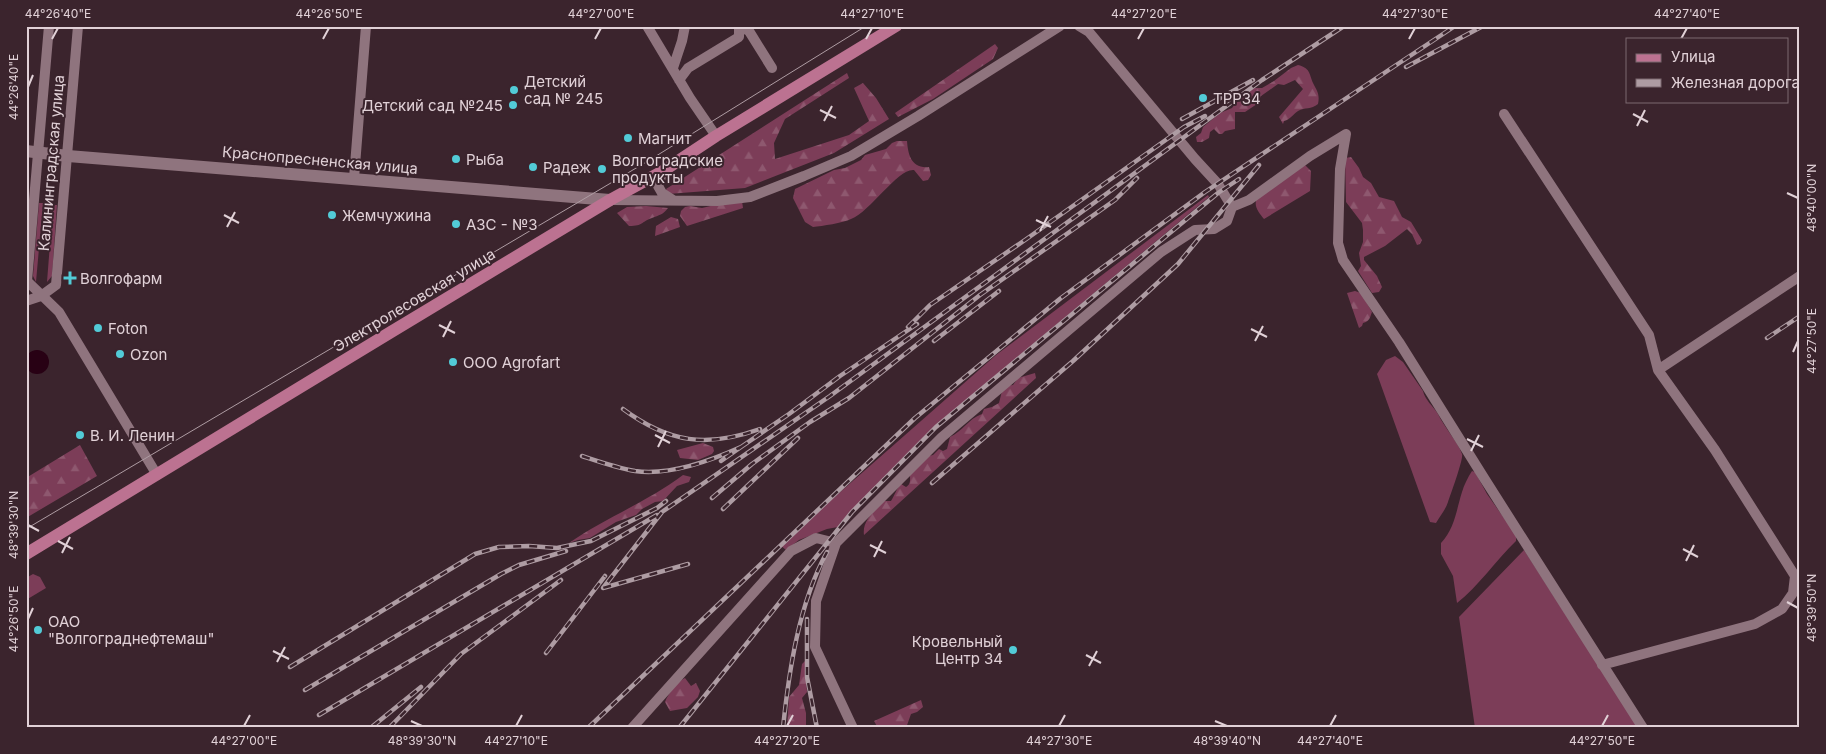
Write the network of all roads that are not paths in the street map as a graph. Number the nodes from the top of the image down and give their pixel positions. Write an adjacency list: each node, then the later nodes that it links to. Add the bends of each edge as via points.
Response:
1 (49, 26): 15 (street, Калининградская улица)
2 (78, 26): 16 (street, Калининградская улица)
3 (366, 26): 18 (street)
4 (647, 26): 10 (street)
5 (684, 26): 10 (street)
6 (739, 26): 11 (street, via 749,31); 12 (street, via 739,38 688,68)
7 (896, 26): 14 (main road, Электролесовская улица)
8 (1060, 26): 20 (street, via 851,156 750,196 717,201)
9 (1079, 26): 21 (street, via 1089,32 1194,160 1218,184)
10 (673, 68): 12 (street)
11 (772, 68)
12 (679, 80): 14 (street)
13 (1504, 114): 25 (street, via 1649,335)
14 (716, 136): 17 (main road, Электролесовская улица)
15 (32, 151): 16 (street, Краснопресненская улица); 23 (street, Калининградская улица, via 27,281)
16 (68, 156): 18 (street, Краснопресненская улица); 23 (street, Калининградская улица, via 56,285)
17 (663, 170): 19 (main road, Электролесовская улица); 20 (street, via 658,186)
18 (354, 178): 19 (street, Краснопресненская улица)
19 (610, 200): 20 (street); 26 (main road, Электролесовская улица)
20 (673, 201)
21 (1232, 207): 27 (street, via 1227,221 1214,229 1194,230 1161,252 942,437); 29 (street, via 1249,200 1346,134 1340,169 1338,243 1343,260 1399,342)
22 (1800, 276): 25 (street)
23 (42, 296): 24 (street); 26 (street, Калининградская улица, via 59,312)
24 (26, 301)
25 (1658, 370): 29 (street, via 1715,450 1795,576 1793,592 1782,609 1755,624)
26 (157, 475): 28 (main road, Электролесовская улица)
27 (836, 543): 30 (street, via 816,538 791,551); 31 (street, via 816,601 815,647)
28 (26, 554)
29 (1602, 664): 32 (street)
30 (632, 728)
31 (853, 728)
32 (1643, 728)

